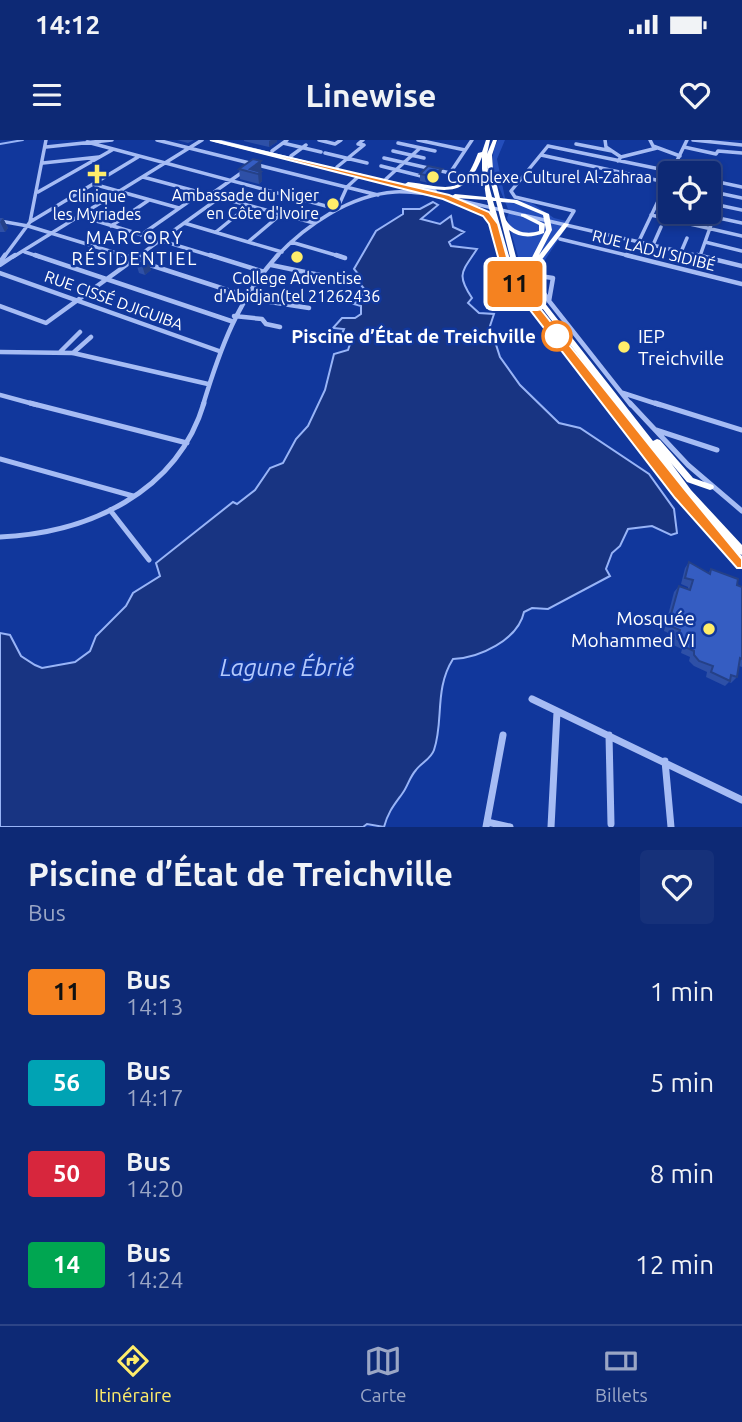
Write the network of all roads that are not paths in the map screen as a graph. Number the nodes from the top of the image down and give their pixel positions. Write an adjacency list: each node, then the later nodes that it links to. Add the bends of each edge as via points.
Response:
1 (46, 140): 27 (street)
2 (112, 140): 19 (street)
3 (157, 140): 29 (street)
4 (202, 140): 29 (street)
5 (214, 140): 38 (street)
6 (225, 140): 38 (street)
7 (287, 140): 21 (street)
8 (319, 140): 9 (street, via 336,144)
9 (341, 140)
10 (363, 140): 49 (street, via 358,144 364,145)
11 (418, 140): 33 (street)
12 (472, 140): 33 (street)
13 (495, 140): 79 (highway, via 489,162)
14 (544, 140): 26 (street)
15 (648, 140): 31 (street)
16 (687, 140): 28 (street)
17 (693, 140): 24 (street)
18 (604, 141): 37 (street)
19 (87, 142): 27 (street); 32 (street)
20 (576, 142): 36 (street); 37 (street)
21 (283, 143): 25 (street); 38 (street)
22 (398, 143): 30 (street)
23 (486, 143): 70 (highway, via 472,177 461,187 442,190); 79 (highway, via 483,161)
24 (742, 145)
25 (304, 146): 44 (street); 49 (street)
26 (548, 146): 36 (street); 41 (street)
27 (46, 147): 52 (street)
28 (684, 147): 39 (street, via 716,154); 45 (street)
29 (190, 148): 53 (street); 56 (street)
30 (420, 148): 35 (street); 40 (street)
31 (657, 148): 45 (street); 50 (street)
32 (113, 150): 42 (street); 43 (street)
33 (465, 150): 55 (street, via 450,173)
34 (393, 151): 40 (street)
35 (435, 151)
36 (571, 151): 46 (street)
37 (612, 151): 50 (street)
38 (270, 152): 44 (street); 56 (street); 62 (street)
39 (742, 153)
40 (413, 155): 48 (street); 55 (street)
41 (541, 155): 59 (street); 106 (street, via 513,195 574,211)
42 (101, 156): 52 (street); 74 (street)
43 (138, 156): 53 (street); 69 (street)
44 (291, 156): 58 (street)
45 (680, 156): 51 (street)
46 (600, 157): 50 (street); 59 (street)
47 (384, 158): 55 (street)
48 (424, 158)
49 (347, 159): 54 (street); 58 (street)
50 (620, 159): 61 (street)
51 (678, 161)
52 (43, 163): 74 (street)
53 (165, 163): 64 (street); 66 (street)
54 (366, 163)
55 (404, 163): 60 (street)
56 (254, 164): 66 (street); 71 (street)
57 (381, 166): 60 (street)
58 (337, 167): 62 (street)
59 (595, 167): 67 (street)
60 (396, 170): 63 (street); 65 (street)
61 (658, 170)
62 (361, 175): 65 (street); 71 (street); 76 (street)
63 (421, 176)
64 (143, 177): 73 (street); 75 (street)
65 (386, 179): 70 (street)
66 (231, 180): 78 (street); 92 (street)
67 (658, 181)
68 (721, 183): 72 (street)
69 (93, 184): 73 (street); 105 (street)
70 (408, 184): 81 (street)
71 (347, 187): 80 (street); 86 (street)
72 (742, 187)
73 (120, 191): 85 (street); 97 (street)
74 (38, 192): 105 (street)
75 (201, 193): 78 (street); 91 (street)
76 (433, 194): 80 (street, via 398,191); 82 (street)
77 (722, 194): 84 (street)
78 (210, 195): 83 (street)
79 (494, 195): 98 (highway)
80 (370, 196): 88 (street)
81 (455, 196): 106 (street); 141 (highway, via 522,202 547,217 550,227 530,265)
82 (446, 197): 95 (street); 143 (highway, via 473,206 490,219 506,272)
83 (219, 198): 89 (street); 102 (street)
84 (742, 198)
85 (150, 200): 91 (street); 109 (street)
86 (341, 201): 88 (street); 92 (street)
87 (658, 203): 96 (street)
88 (352, 204): 92 (street)
89 (248, 206): 94 (street); 113 (street)
90 (721, 206): 93 (street)
91 (179, 208): 115 (street)
92 (337, 209): 103 (street)
93 (742, 210)
94 (281, 214): 103 (street); 121 (street)
95 (523, 215): 98 (highway, via 542,224 542,232 519,234); 106 (street)
96 (651, 215): 99 (street); 120 (street)
97 (80, 216): 109 (street); 114 (street)
98 (500, 216): 143 (highway, via 511,272); 145 (highway, via 513,257)
99 (658, 217)
100 (721, 218): 104 (street)
101 (0, 221): 105 (street)
102 (184, 223): 113 (street); 119 (street)
103 (314, 223): 122 (street)
104 (742, 223)
105 (29, 224): 114 (street); 133 (street)
106 (568, 224): 111 (street); 141 (highway, via 536,264)
107 (690, 224): 112 (street)
108 (712, 224): 112 (street)
109 (111, 226): 115 (street)
110 (661, 227): 125 (street)
111 (588, 229): 120 (street); 124 (street)
112 (710, 229): 116 (street); 123 (street)
113 (216, 232): 121 (street)
114 (52, 233): 126 (street); 132 (street)
115 (141, 235): 119 (street)
116 (742, 236)
117 (687, 238): 129 (street)
118 (560, 239): 124 (street, RUE LADJI SIDIBÉ)
119 (160, 241): 132 (street); 137 (street)
120 (639, 241): 125 (street)
121 (247, 242): 128 (street)
122 (291, 242): 128 (street); 131 (street)
123 (705, 242): 127 (street); 130 (street)
124 (579, 244): 136 (street, RUE LADJI SIDIBÉ)
125 (653, 245): 129 (street)
126 (24, 251): 133 (street); 140 (street)
127 (742, 251)
128 (282, 252): 134 (street)
129 (682, 252): 130 (street); 136 (street)
130 (700, 256): 135 (street)
131 (345, 258)
132 (134, 259): 140 (street); 144 (street)
133 (0, 263)
134 (271, 265): 137 (street); 139 (street)
135 (742, 267)
136 (677, 268): 142 (street, RUE LADJI SIDIBÉ)
137 (264, 272): 144 (street)
138 (0, 273): 146 (street, RUE CISSÉ DJIGUIBA)
139 (334, 278)
140 (108, 279): 146 (street); 150 (street)
141 (531, 283): 145 (highway)
142 (742, 284)
143 (524, 293): 174 (highway, via 674,487)
144 (246, 297): 149 (street); 150 (street)
145 (536, 298): 159 (highway)
146 (78, 301): 148 (street, via 44,323); 154 (street, RUE CISSÉ DJIGUIBA)
147 (549, 301): 147 (street, via 553,278 539,276 536,281); 160 (street)
148 (0, 306)
149 (309, 308)
150 (232, 319): 151 (street, via 261,319); 154 (street)
151 (280, 327)
152 (80, 332): 156 (street)
153 (91, 337): 157 (street)
154 (219, 351): 158 (street)
155 (0, 352): 156 (street)
156 (61, 352): 157 (street)
157 (73, 353): 158 (street)
158 (208, 384): 164 (street)
159 (609, 389): 167 (highway, via 684,474); 172 (highway, via 688,492)
160 (623, 393): 162 (street); 163 (street)
161 (0, 395): 164 (street)
162 (653, 429): 165 (street); 167 (street)
163 (742, 430)
164 (187, 443): 168 (street, via 171,465)
165 (717, 450)
166 (0, 459): 168 (street)
167 (710, 488): 170 (street)
168 (134, 496): 169 (street)
169 (110, 510): 171 (street, via 62,530); 173 (street)
170 (742, 511)
171 (0, 537)
172 (742, 551)
173 (149, 560)
174 (742, 563)
175 (532, 699): 176 (street)
176 (557, 712): 178 (street); 184 (street)
177 (503, 735): 182 (street)
178 (609, 735): 179 (street); 181 (street)
179 (665, 761): 180 (street); 185 (street)
180 (742, 800)
181 (611, 824)
182 (486, 825): 183 (street)
183 (510, 827)
184 (551, 827)
185 (671, 827)

